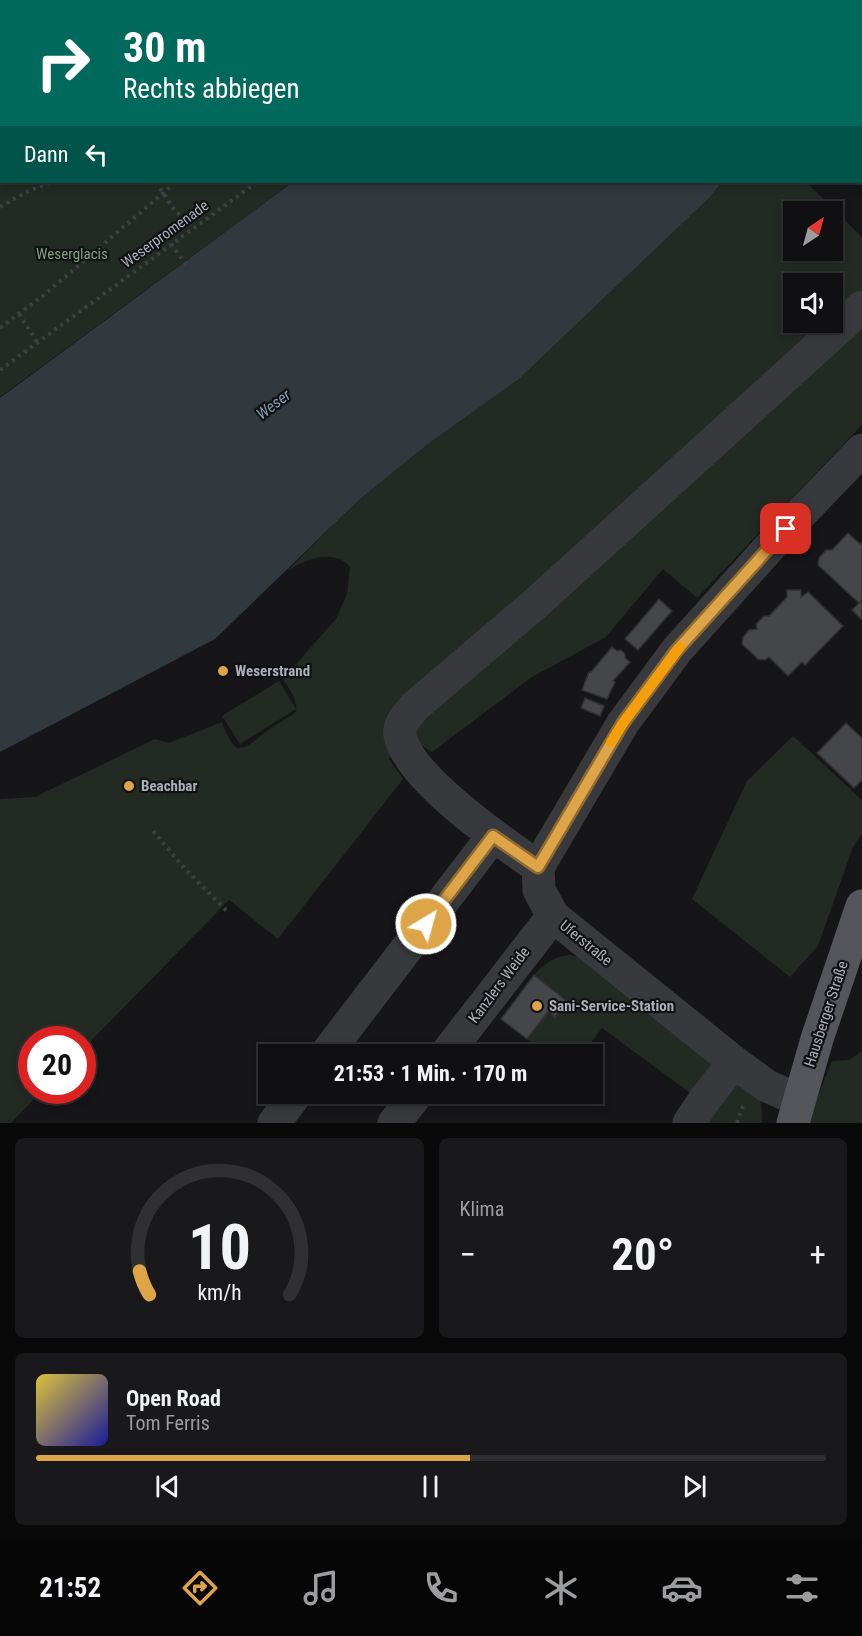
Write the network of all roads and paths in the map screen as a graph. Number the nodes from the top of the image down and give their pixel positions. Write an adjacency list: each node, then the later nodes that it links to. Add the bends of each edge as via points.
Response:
1 (50, 183): 6 (path)
2 (157, 183): 5 (path)
3 (175, 183): 5 (path)
4 (256, 183): 7 (path, Weserpromenade)
5 (163, 193): 7 (path); 11 (path)
6 (0, 207)
7 (192, 228): 8 (path, Weserpromenade)
8 (171, 244): 9 (path); 13 (path, Weserpromenade)
9 (188, 267)
10 (862, 307): 17 (street, via 535,604 414,707 402,722 400,734 414,765)
11 (19, 314): 12 (path); 13 (path)
12 (0, 328)
13 (37, 342): 14 (path, Weserpromenade)
14 (0, 370)
15 (862, 450): 18 (street, via 677,650 623,723)
16 (153, 831): 20 (path)
17 (493, 836): 18 (street); 23 (street)
18 (538, 867): 21 (street, Uferstraße, via 539,890)
19 (862, 906): 22 (main road, Hausberger Straße)
20 (228, 912)
21 (553, 916): 24 (street, Kanzlers Weide); 25 (street, Uferstraße)
22 (851, 973): 28 (main road, Hausberger Straße)
23 (334, 1044)
24 (454, 1044)
25 (734, 1062): 28 (street, Uferstraße); 31 (street)
26 (288, 1104): 29 (street)
27 (409, 1104): 30 (street)
28 (796, 1112)
29 (274, 1123)
30 (394, 1123)
31 (689, 1123)

